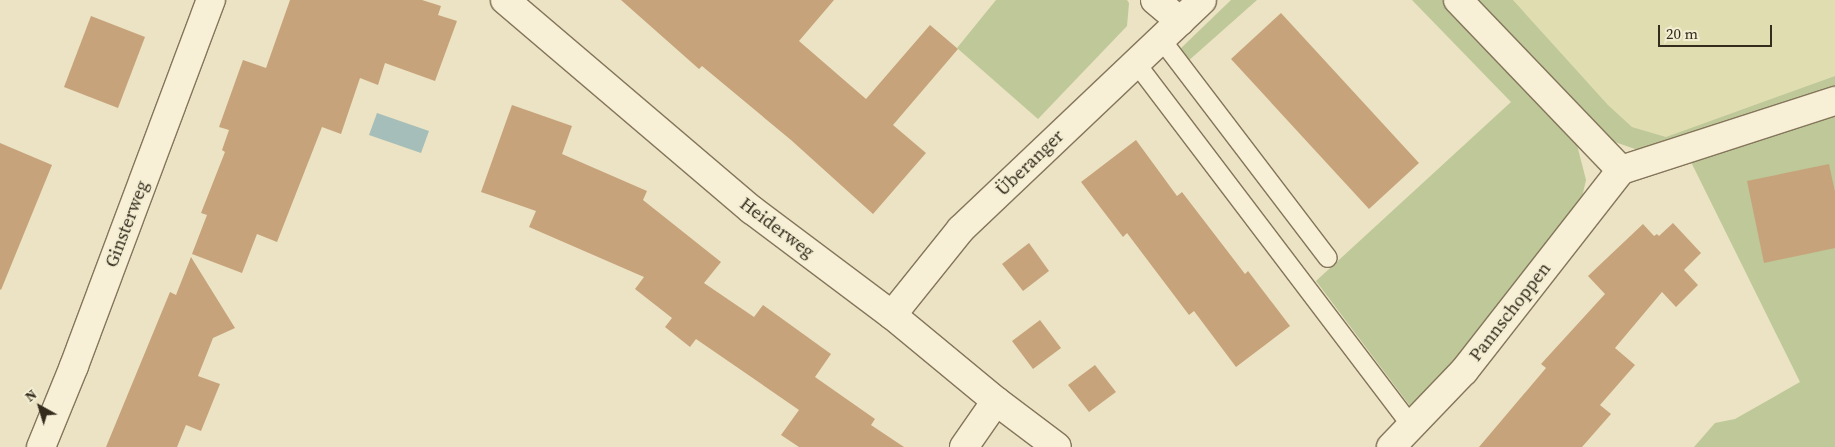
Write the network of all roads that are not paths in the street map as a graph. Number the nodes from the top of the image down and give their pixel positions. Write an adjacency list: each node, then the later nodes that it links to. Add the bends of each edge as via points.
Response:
1 (211, 0): 14 (street, Ginsterweg, via 74,366)
2 (505, 0): 11 (street, Heiderweg, via 752,210)
3 (1155, 0): 6 (street)
4 (1202, 0): 6 (street, Überanger)
5 (1458, 0): 9 (street)
6 (1170, 30): 7 (street, Überanger); 10 (lane)
7 (1136, 63): 11 (street, Überanger, via 961,229); 13 (lane)
8 (1835, 101): 9 (street)
9 (1621, 170): 13 (street, Pannschoppen, via 1464,371)
10 (1328, 258)
11 (892, 315): 12 (street, Heiderweg)
12 (996, 401): 15 (street); 16 (street, Heiderweg)
13 (1412, 426): 17 (street, Pannschoppen)
14 (40, 447)
15 (964, 447)
16 (1057, 447)
17 (1391, 447)

